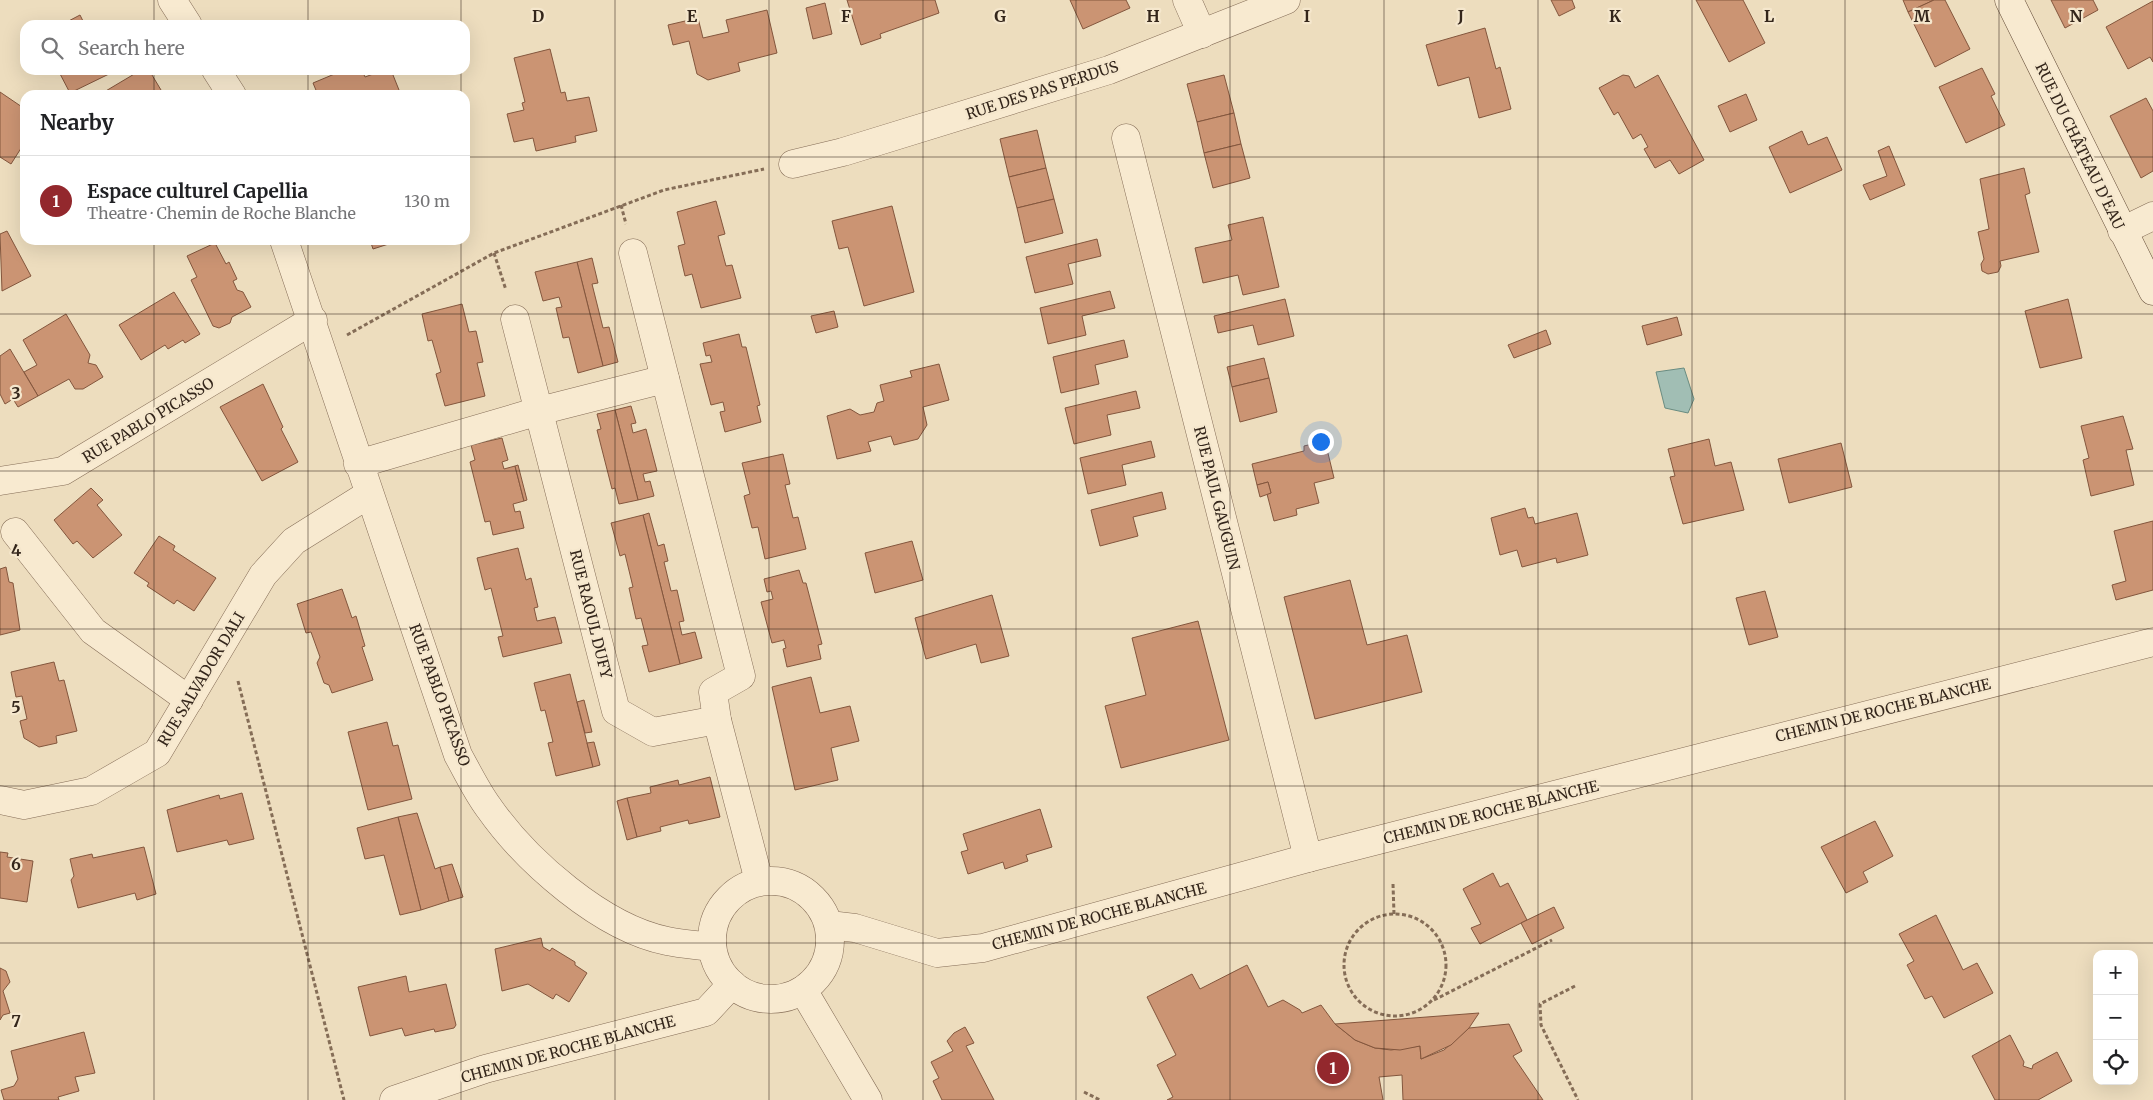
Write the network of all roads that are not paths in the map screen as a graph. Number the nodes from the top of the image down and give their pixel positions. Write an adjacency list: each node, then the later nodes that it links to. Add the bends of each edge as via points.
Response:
1 (172, 0): 5 (street)
2 (1187, 0): 6 (street)
3 (1286, 0): 6 (street, RUE DES PAS PERDUS)
4 (2009, 0): 12 (street, RUE DU CHÂTEAU D'EAU)
5 (185, 20)
6 (1202, 34): 10 (street, RUE DES PAS PERDUS, via 1109,70 843,152)
7 (219, 75): 8 (street)
8 (229, 90)
9 (1126, 138): 28 (street, RUE PAUL GAUGUIN)
10 (793, 164)
11 (2153, 216): 12 (street)
12 (2122, 231): 15 (street, RUE DU CHÂTEAU D'EAU)
13 (286, 245): 17 (street, RUE PABLO PICASSO)
14 (634, 253): 18 (street)
15 (2153, 291)
16 (515, 319): 19 (street, RUE RAOUL DUFY)
17 (313, 320): 20 (street, RUE PABLO PICASSO); 21 (street, RUE PABLO PICASSO, via 63,471)
18 (665, 379): 19 (street); 26 (street, via 741,676 713,692)
19 (539, 411): 20 (street); 26 (street, RUE RAOUL DUFY, via 616,711 653,732)
20 (358, 464): 22 (street, RUE PABLO PICASSO)
21 (0, 481)
22 (369, 494): 25 (street, RUE SALVADOR DALI, via 294,541 263,575); 31 (street, RUE PABLO PICASSO, via 458,755 488,807 519,847 548,873 570,892 618,923 665,941)
23 (15, 532): 25 (street, via 93,631)
24 (2153, 642): 28 (street, CHEMIN DE ROCHE BLANCHE)
25 (189, 700): 27 (street, RUE SALVADOR DALI, via 157,753 90,791 24,805)
26 (717, 720): 29 (street)
27 (0, 800)
28 (1308, 858): 30 (street, CHEMIN DE ROCHE BLANCHE, via 983,948 938,953 855,928)
29 (759, 881): 30 (street, via 777,880 810,894 822,908); 31 (street, via 728,898 718,913)
30 (829, 925): 33 (street, via 831,944 827,962)
31 (712, 947): 32 (street, via 722,973)
32 (732, 984): 33 (street, via 748,994 766,999 786,998); 35 (street, CHEMIN DE ROCHE BLANCHE, via 706,1012 485,1068)
33 (804, 990): 34 (street)
34 (857, 1095)
35 (394, 1100)

